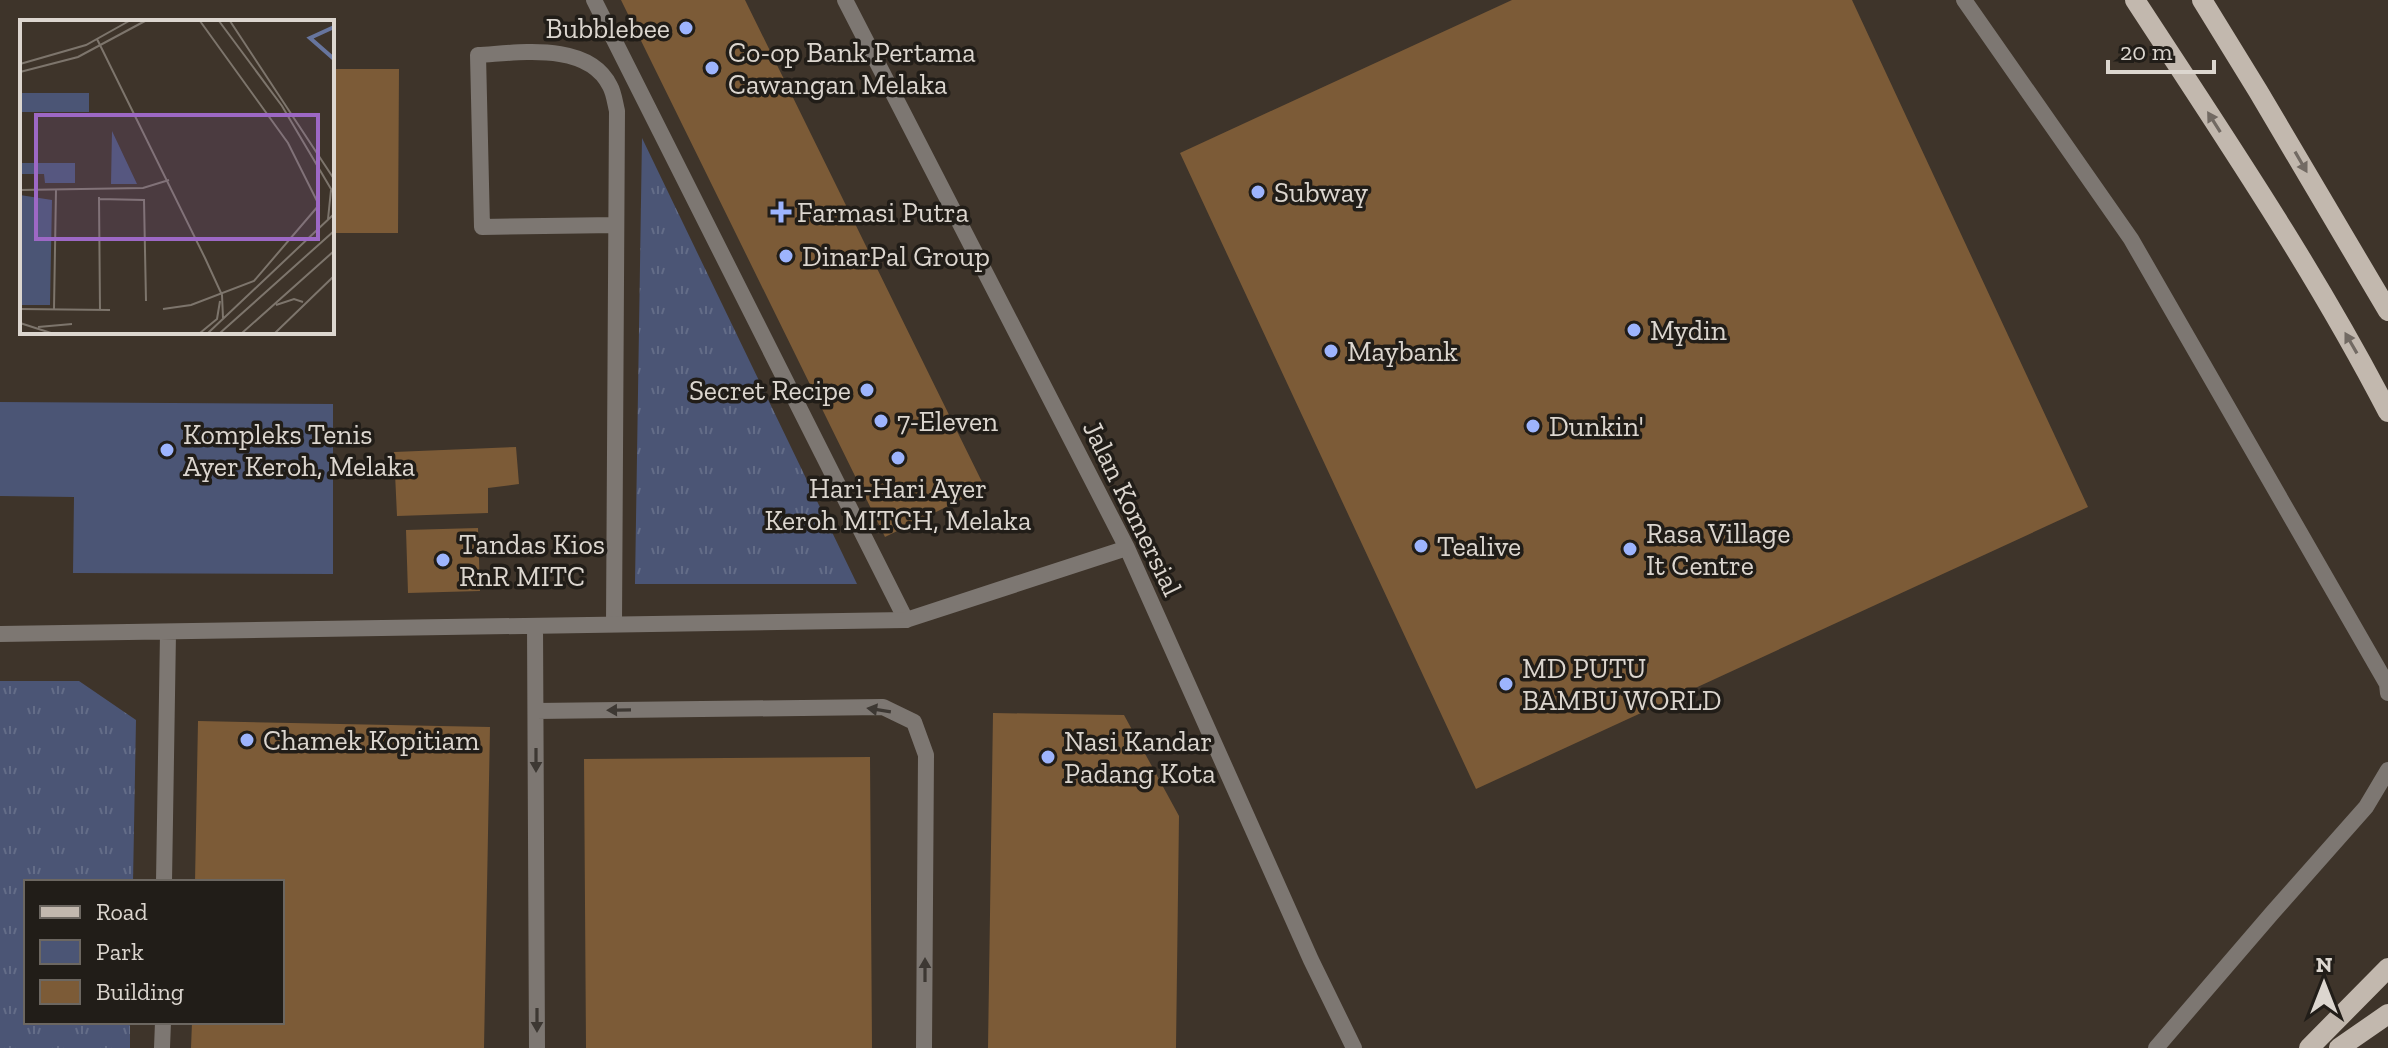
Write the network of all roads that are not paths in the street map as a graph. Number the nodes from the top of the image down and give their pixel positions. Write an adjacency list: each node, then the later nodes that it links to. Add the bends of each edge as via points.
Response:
1 (594, 0): 10 (street)
2 (845, 0): 9 (street, Jalan Komersial)
3 (1964, 0): 15 (street, via 2131,239)
4 (2135, 0): 8 (main road, one-way to 4, via 2354,346)
5 (2202, 0): 7 (main road, one-way to 7)
6 (616, 225): 6 (street, via 617,111 610,85 580,59 549,52 478,55 482,227); 11 (street)
7 (2388, 311)
8 (2388, 412)
9 (1127, 548): 10 (street); 25 (street, Jalan Komersial)
10 (906, 620): 11 (street)
11 (614, 624): 12 (street)
12 (535, 626): 13 (street); 16 (street)
13 (168, 633): 14 (street); 18 (street)
14 (0, 634)
15 (2388, 693)
16 (536, 711): 23 (street, one-way to 23); 24 (street, one-way to 16, via 926,755 914,722 883,707)
17 (2388, 770): 26 (street, via 2366,807)
18 (164, 880)
19 (2388, 968): 27 (main road)
20 (2388, 1014): 28 (main road)
21 (163, 1024): 22 (street)
22 (162, 1048)
23 (537, 1048)
24 (924, 1048)
25 (1354, 1048)
26 (2156, 1048)
27 (2309, 1048)
28 (2339, 1048)

